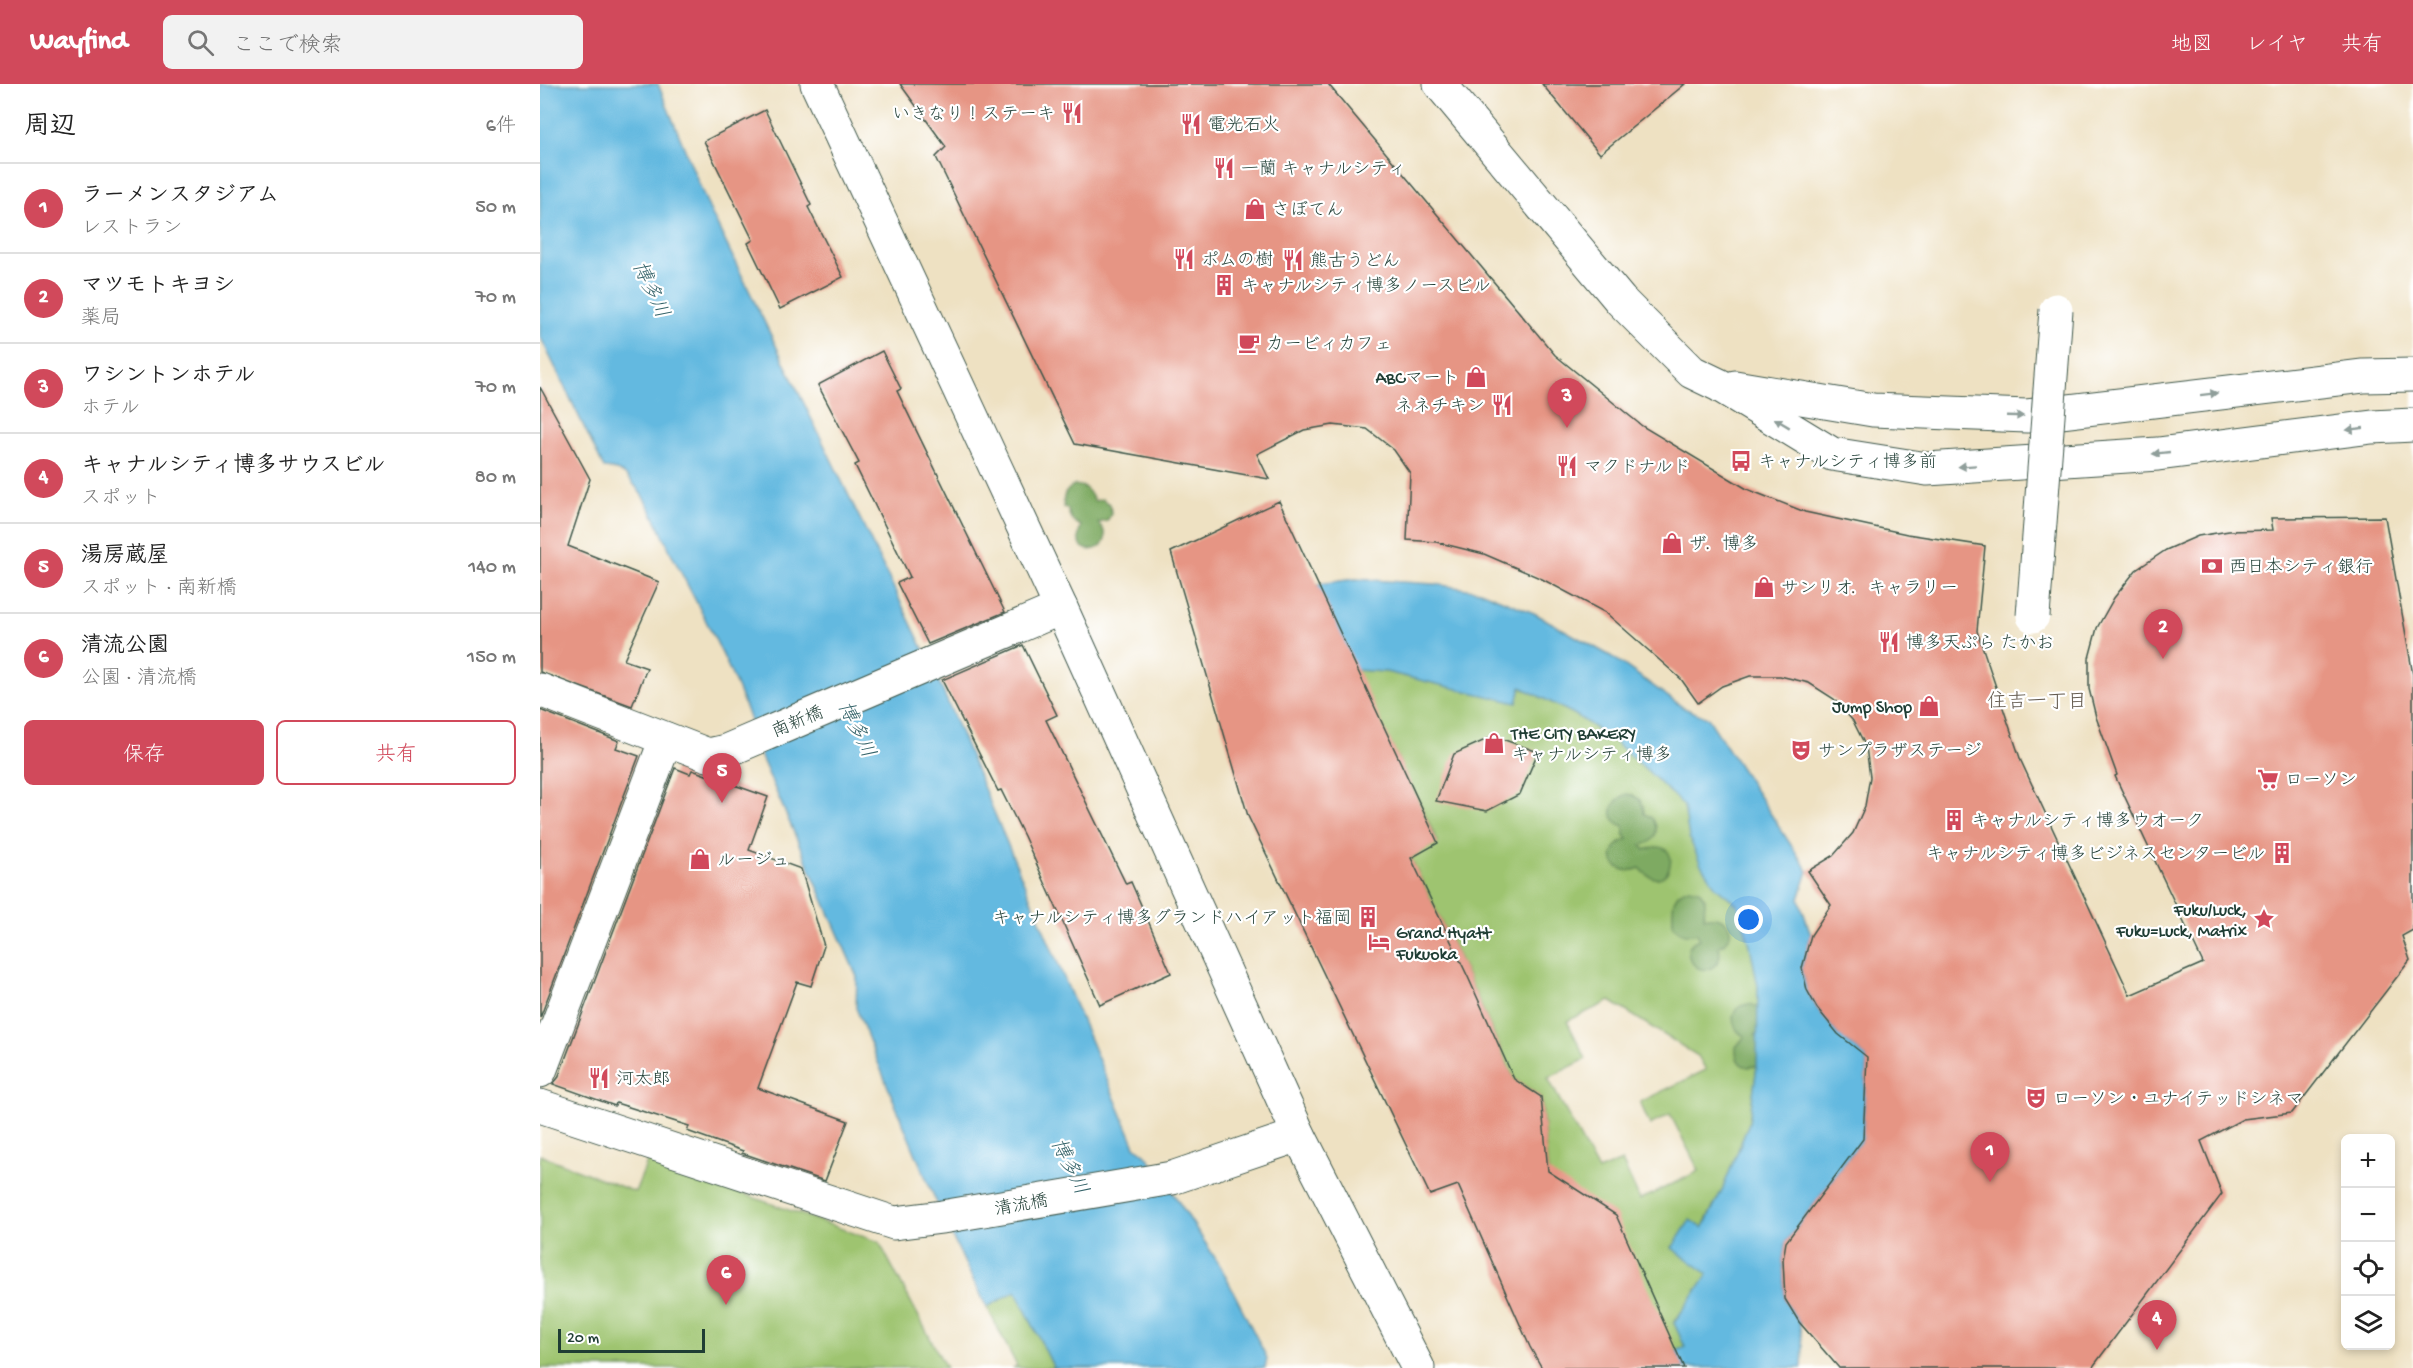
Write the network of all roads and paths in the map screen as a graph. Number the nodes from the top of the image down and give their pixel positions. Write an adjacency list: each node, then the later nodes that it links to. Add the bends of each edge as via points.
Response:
1 (817, 84): 7 (street)
2 (1440, 84): 5 (street, via 1621,301 1692,372)
3 (2056, 310): 8 (street, bridge)
4 (2413, 375): 5 (street, one-way to 4, via 1873,410 2027,416 2363,376)
5 (1719, 385): 6 (street, one-way to 5, via 2158,454 1927,469 1832,454)
6 (2413, 425)
7 (1061, 608): 10 (street, 南新橋, via 726,751 708,755); 13 (street)
8 (2033, 616)
9 (540, 690): 10 (street)
10 (666, 738): 11 (street)
11 (540, 1071)
12 (540, 1106): 13 (street, 清流橋, via 894,1222 1172,1178)
13 (1299, 1135): 14 (street)
14 (1418, 1368)

